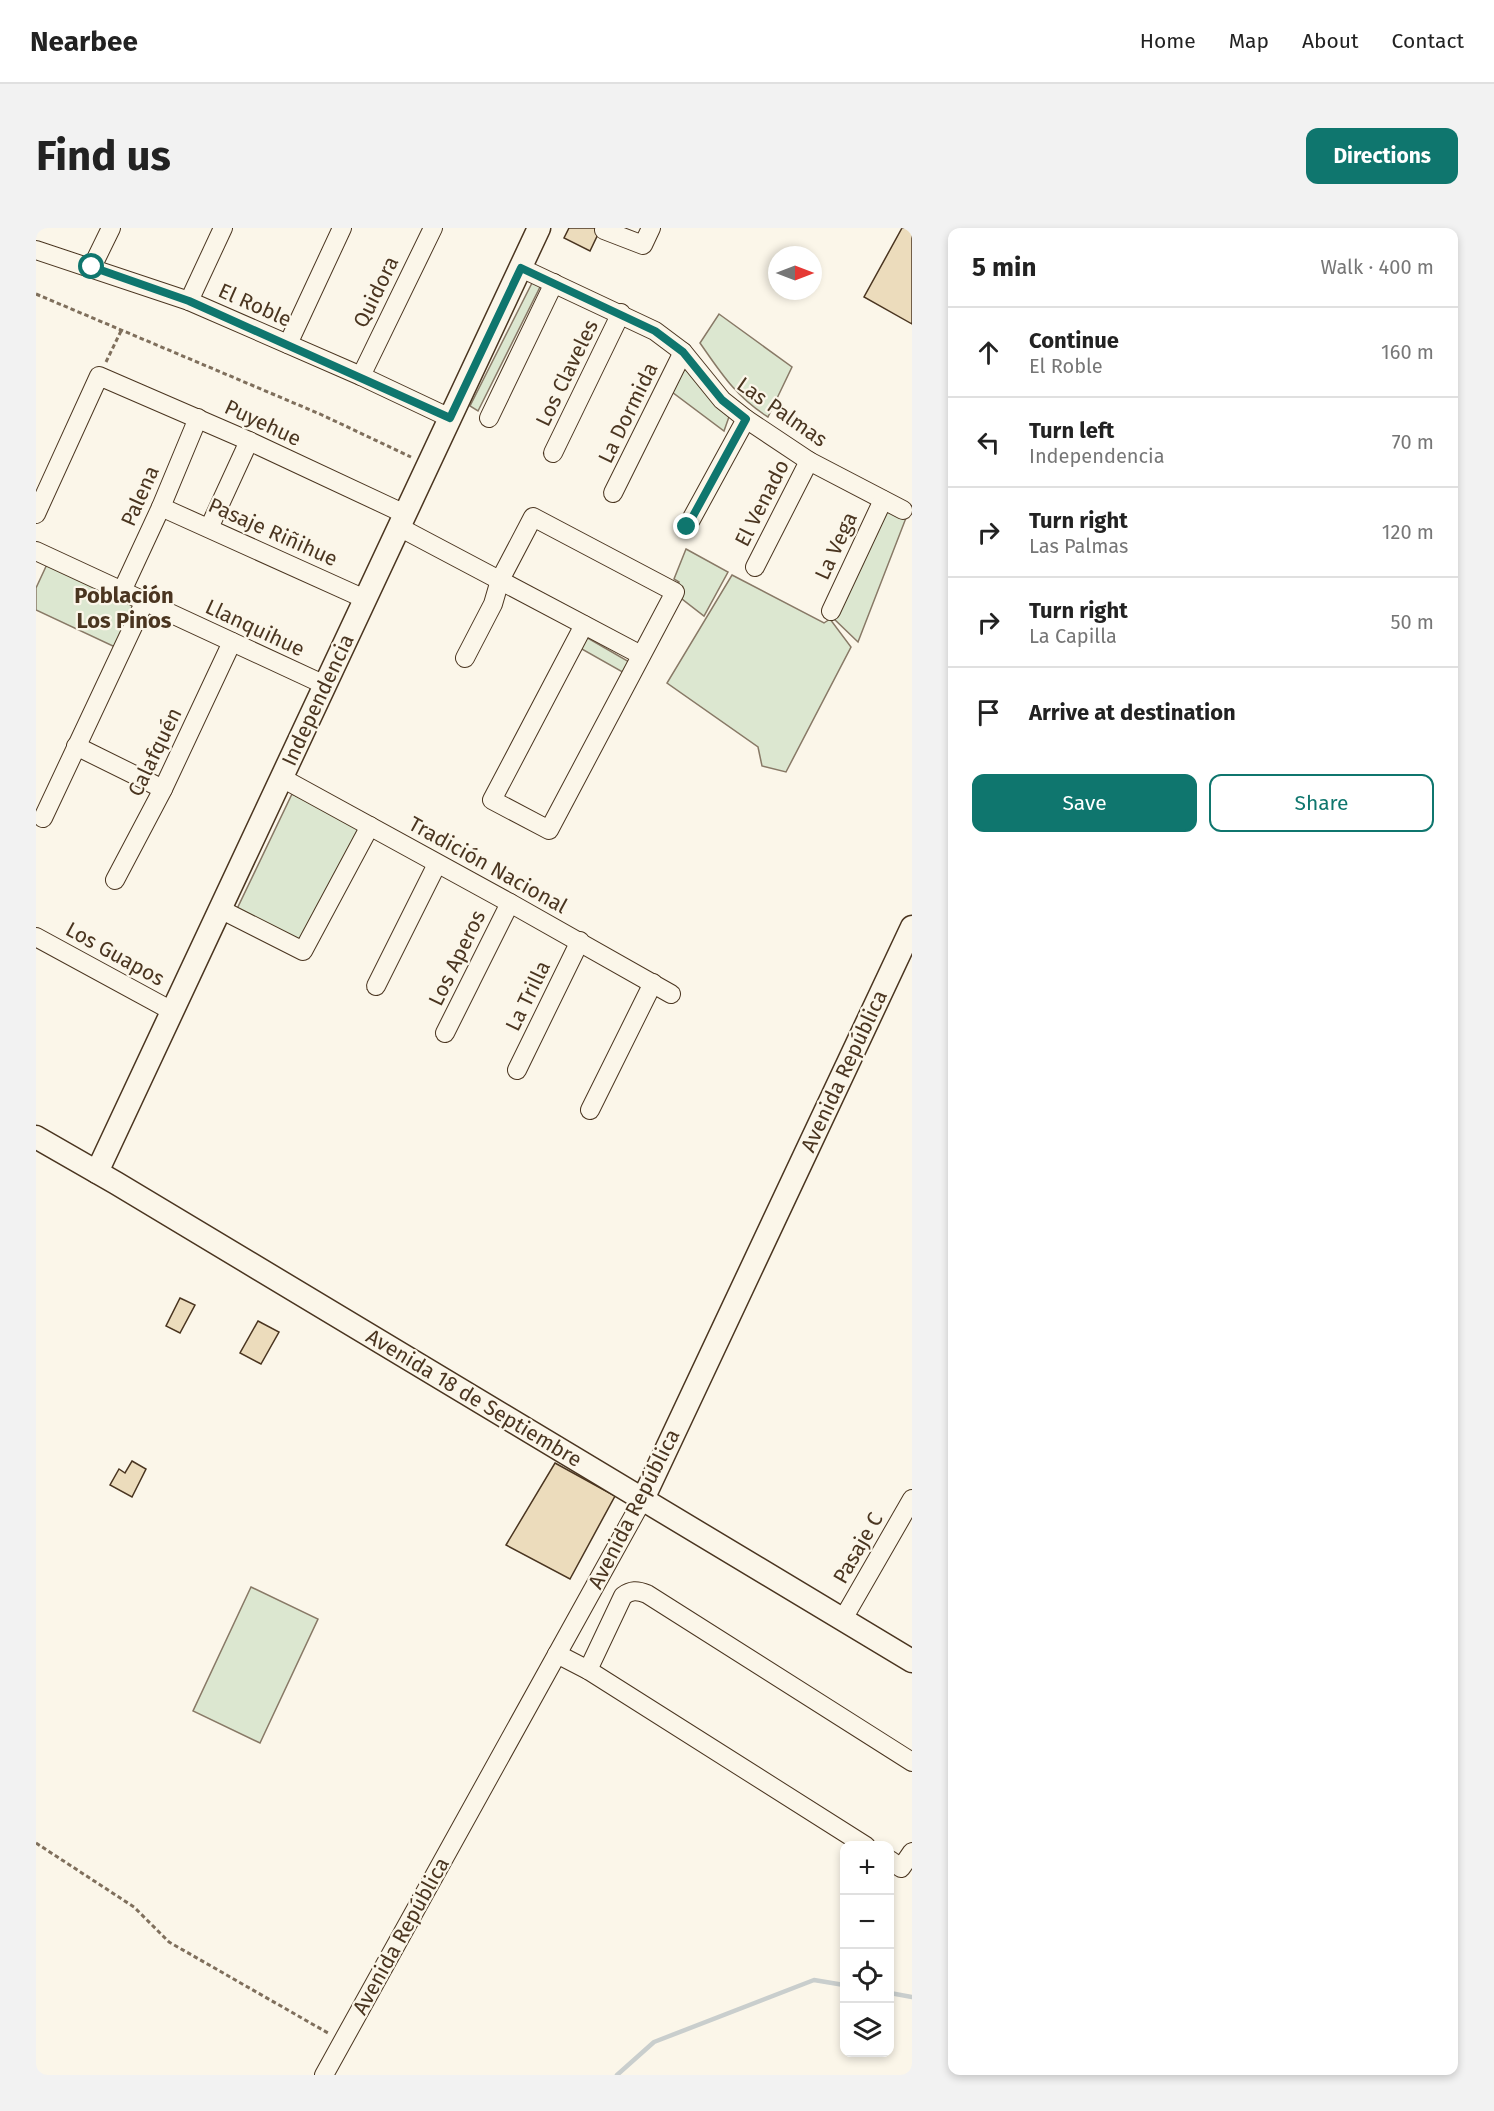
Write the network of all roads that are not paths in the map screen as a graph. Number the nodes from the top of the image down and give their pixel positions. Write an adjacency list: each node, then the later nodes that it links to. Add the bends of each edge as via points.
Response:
1 (111, 228): 9 (street)
2 (223, 228): 12 (street)
3 (342, 228): 14 (street)
4 (433, 228): 16 (street, Quidora)
5 (539, 228): 10 (main road, Independencia)
6 (651, 228): 7 (street, via 643,245)
7 (604, 230)
8 (36, 250): 9 (street, El Roble)
9 (92, 267): 12 (street, El Roble)
10 (521, 268): 11 (street, Las Palmas); 18 (main road, Independencia)
11 (554, 283): 13 (street, Las Palmas); 19 (street)
12 (189, 301): 14 (street, El Roble)
13 (621, 313): 15 (street, Las Palmas); 22 (street, Los Claveles)
14 (288, 344): 16 (street, El Roble)
15 (683, 352): 20 (street, Las Palmas, via 722,400); 24 (street, La Dormida)
16 (361, 376): 18 (street, El Roble)
17 (198, 418): 21 (street, Puyehue); 26 (street, Palena); 28 (street, Puyehue, via 99,376)
18 (450, 418): 29 (main road, Independencia)
19 (489, 418)
20 (746, 419): 23 (street, Las Palmas); 30 (street)
21 (249, 441): 29 (street, Puyehue); 31 (street)
22 (553, 453)
23 (809, 461): 25 (street, Las Palmas); 33 (street, El Venado)
24 (613, 494)
25 (883, 500): 27 (street, Las Palmas); 38 (street, La Vega)
26 (161, 507): 31 (street, Pasaje Riñihue); 35 (street, Palena)
27 (903, 510)
28 (36, 514)
29 (402, 520): 34 (street, Puyehue); 36 (main road, Independencia)
30 (687, 527)
31 (209, 528): 36 (street, Pasaje Riñihue)
32 (39, 559): 35 (street, Llanquihue)
33 (755, 567)
34 (500, 580): 39 (street, Puyehue); 41 (street, via 533,517 574,538 675,592); 42 (street, via 493,604)
35 (122, 591): 37 (street, Llanquihue)
36 (365, 599): 43 (main road, Independencia)
37 (145, 601): 40 (street, Llanquihue); 44 (street)
38 (831, 611)
39 (584, 625): 41 (street, Puyehue); 41 (street, via 492,800 549,830)
40 (232, 642): 43 (street, Llanquihue); 46 (street, Calafquén)
41 (641, 655)
42 (465, 658)
43 (325, 685): 45 (main road, Independencia)
44 (76, 746): 46 (street); 47 (street)
45 (282, 778): 48 (street, Tradición Nacional); 52 (main road, Independencia)
46 (163, 789): 50 (street, Calafquén)
47 (43, 818)
48 (370, 826): 49 (street, Tradición Nacional); 52 (street, via 303,951)
49 (437, 864): 51 (street, Tradición Nacional); 57 (street)
50 (116, 880)
51 (510, 903): 55 (street, Tradición Nacional); 60 (street, Los Aperos)
52 (220, 909): 59 (main road, Independencia)
53 (912, 927): 66 (main road, Avenida República)
54 (36, 937): 59 (street, Los Guapos)
55 (580, 941): 56 (street, Tradición Nacional); 61 (street, La Trilla)
56 (653, 983): 58 (street, Tradición Nacional); 62 (street)
57 (376, 986)
58 (671, 994)
59 (172, 1011): 64 (main road, Independencia)
60 (445, 1033)
61 (517, 1070)
62 (590, 1110)
63 (36, 1137): 64 (main road, Avenida 18 de Septiembre)
64 (97, 1172): 66 (main road, Avenida 18 de Septiembre)
65 (912, 1499): 67 (street, Pasaje C)
66 (643, 1500): 67 (main road, Avenida 18 de Septiembre); 68 (street, Avenida República)
67 (843, 1619): 69 (main road, Avenida 18 de Septiembre)
68 (557, 1654): 70 (street); 75 (street, Avenida República)
69 (912, 1661)
70 (588, 1670): 71 (street, via 622,1596 638,1590); 72 (street)
71 (912, 1762)
72 (860, 1841)
73 (912, 1852): 74 (street, via 901,1868)
74 (894, 1863)
75 (324, 2075)

